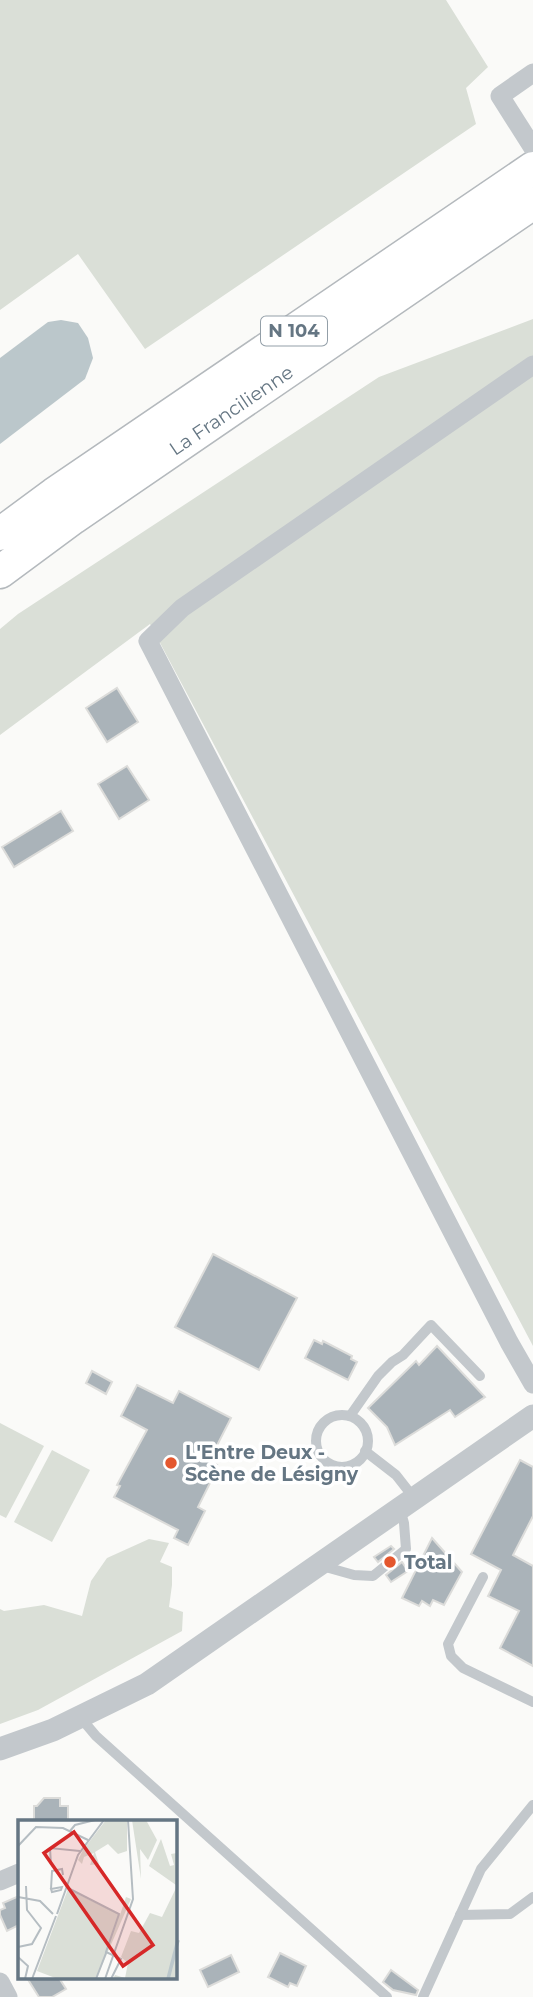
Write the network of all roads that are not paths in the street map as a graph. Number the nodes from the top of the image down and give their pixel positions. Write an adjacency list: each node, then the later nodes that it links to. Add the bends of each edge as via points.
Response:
1 (533, 73): 2 (street, via 500,96)
2 (533, 148)
3 (533, 168): 6 (highway, La Francilienne / N 104)
4 (533, 203): 7 (highway, La Francilienne / N 104)
5 (533, 365): 9 (street, via 183,608 148,641)
6 (0, 534)
7 (0, 572)
8 (480, 1376): 10 (lane, via 431,1325 378,1376)
9 (533, 1384)
10 (350, 1416): 12 (lane, via 367,1434); 12 (lane, via 326,1420 316,1433 317,1450 337,1466 354,1464)
11 (533, 1416): 13 (street)
12 (365, 1451): 13 (lane, via 396,1475)
13 (407, 1503): 14 (street); 14 (lane, via 406,1549 373,1576)
14 (318, 1565): 17 (street, via 147,1684)
15 (483, 1577): 16 (lane, via 448,1644 451,1656 463,1668)
16 (533, 1702)
17 (80, 1717): 18 (street); 26 (lane)
18 (0, 1749)
19 (532, 1808): 23 (lane, via 481,1869)
20 (18, 1873): 21 (street)
21 (0, 1881)
22 (533, 1897): 23 (lane, via 510,1914)
23 (460, 1915): 27 (lane)
24 (0, 1982): 25 (street)
25 (8, 1997)
26 (387, 1997)
27 (423, 1997)

